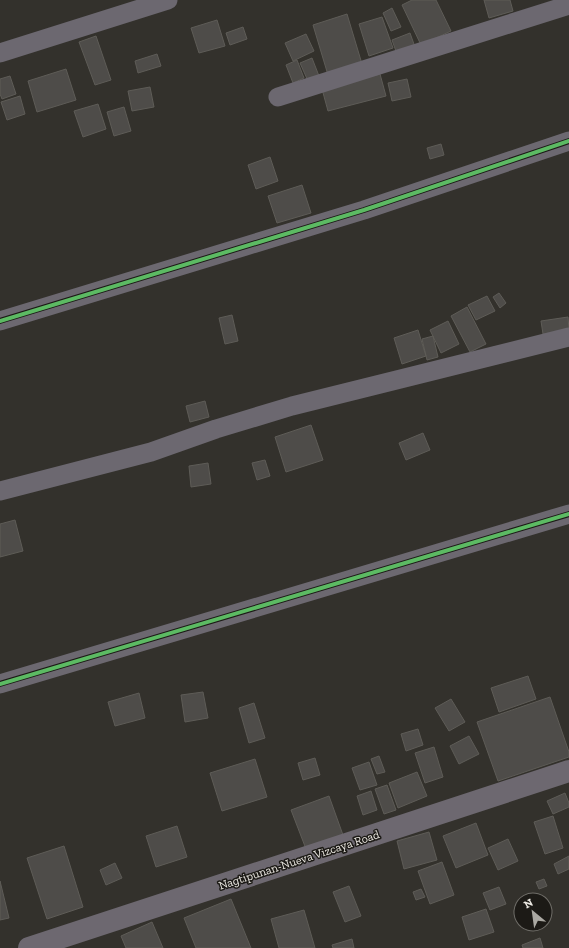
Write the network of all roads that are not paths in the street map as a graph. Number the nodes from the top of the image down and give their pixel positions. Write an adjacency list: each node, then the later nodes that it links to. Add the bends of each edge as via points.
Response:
1 (168, 0): 3 (street)
2 (569, 4): 4 (street)
3 (0, 53)
4 (278, 97)
5 (569, 142): 6 (street, via 364,210)
6 (0, 321)
7 (569, 337): 8 (street, via 292,406 151,452)
8 (0, 491)
9 (569, 514): 10 (street)
10 (0, 684)
11 (569, 771): 12 (main road, Nagtipunan-Nueva Vizcaya Road)
12 (29, 948)

